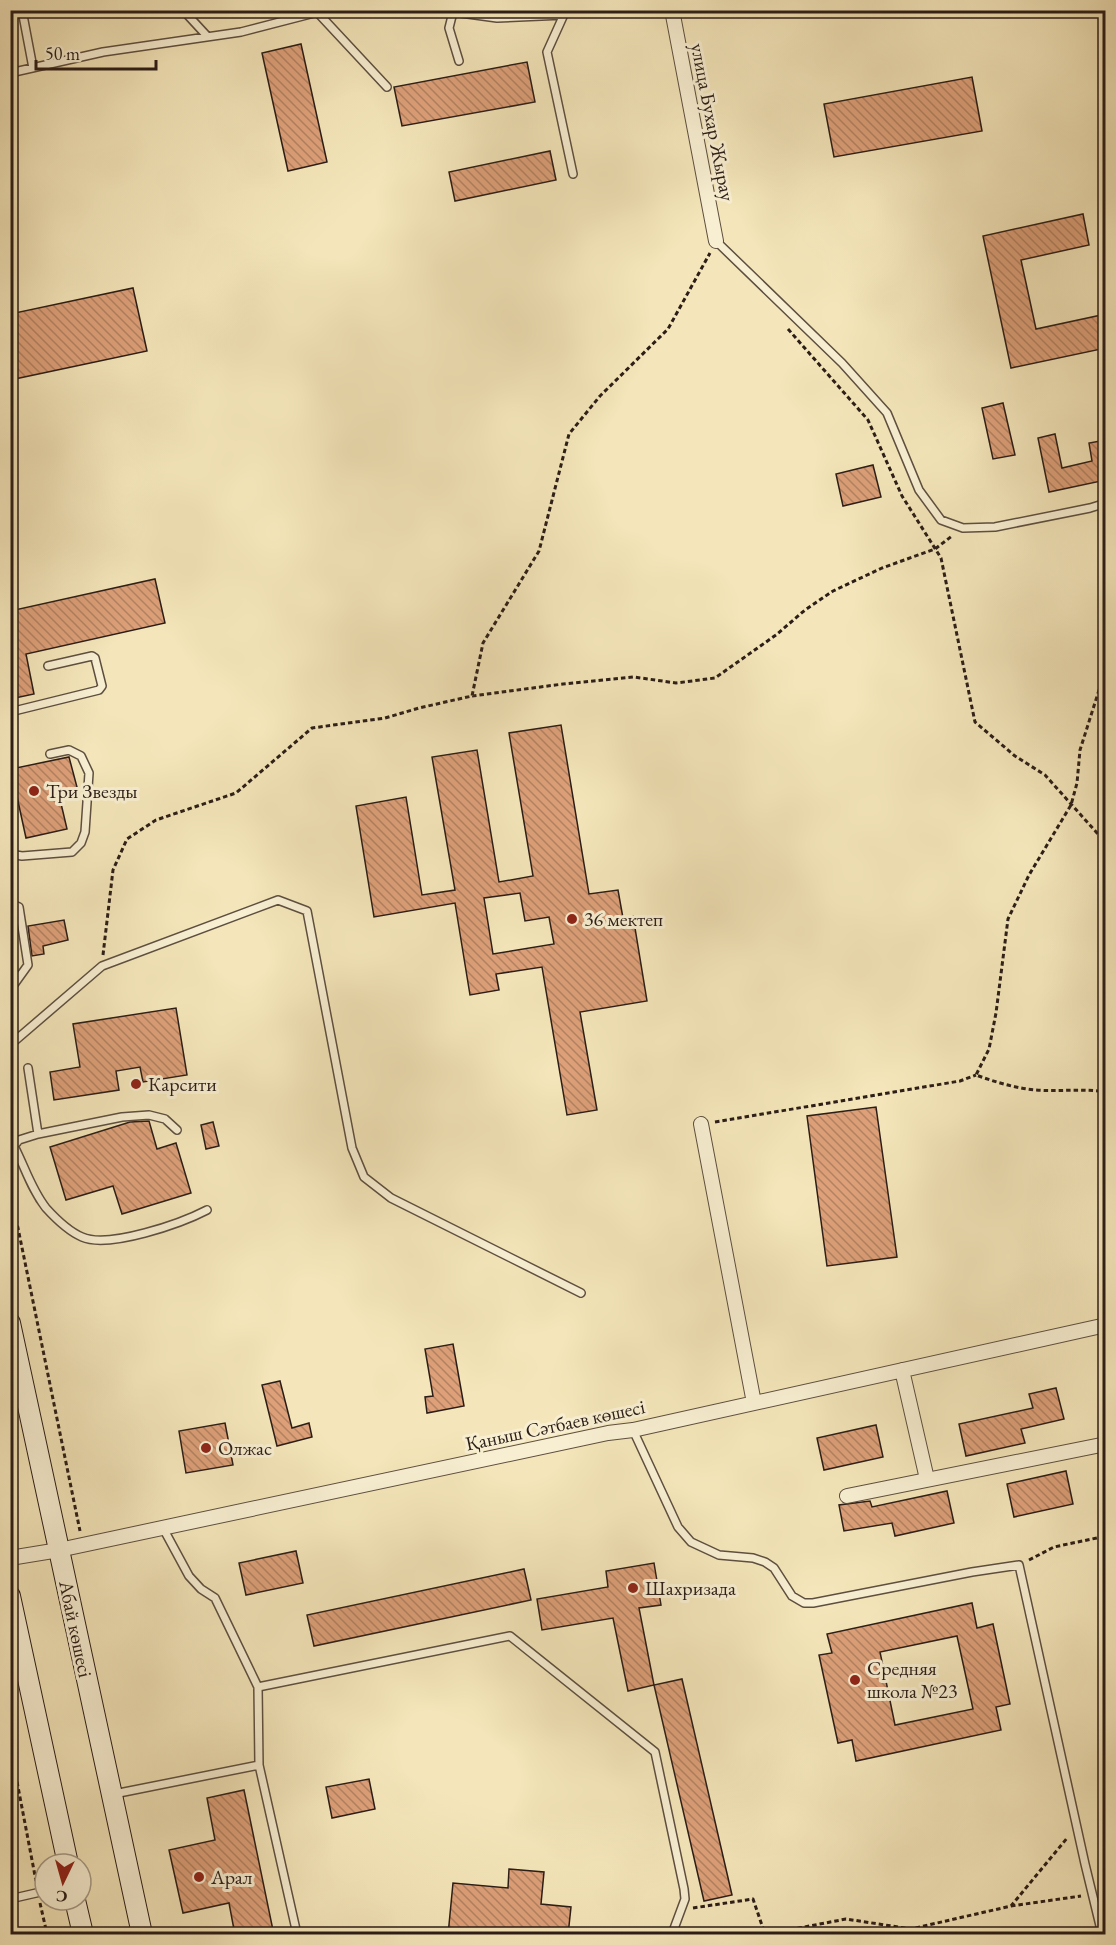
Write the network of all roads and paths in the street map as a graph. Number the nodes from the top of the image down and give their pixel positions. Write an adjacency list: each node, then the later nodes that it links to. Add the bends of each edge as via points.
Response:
1 (22, 10): 9 (lane)
2 (183, 10): 7 (lane)
3 (672, 10): 13 (street, улица Бухар Жырау)
4 (453, 11): 6 (lane, via 497,18); 8 (lane, via 449,28)
5 (322, 12): 7 (lane, via 241,32); 11 (lane)
6 (565, 13): 12 (lane, via 547,52)
7 (207, 36): 9 (lane, via 103,52)
8 (459, 61)
9 (33, 68): 10 (lane)
10 (10, 73)
11 (387, 87)
12 (573, 174)
13 (716, 242): 16 (lane, via 842,363 887,413 919,490 941,520); 22 (path, via 668,329 600,396 569,435 539,551 483,643)
14 (785, 325): 17 (path, via 868,420 902,496)
15 (1106, 503): 16 (lane, via 996,527)
16 (963, 528): 17 (path)
17 (935, 549): 22 (path, via 833,591 715,678 676,682 634,677); 25 (path, via 941,558 975,722 1045,775)
18 (1106, 557): 19 (path)
19 (1106, 565)
20 (48, 666): 23 (lane, via 92,656 102,686 99,690)
21 (1106, 668): 25 (path, via 1080,750)
22 (472, 696): 29 (path, via 385,718 312,728 236,793 156,820 127,839 113,870)
23 (10, 712)
24 (50, 754): 27 (lane, via 69,750 81,756 89,773 86,832 72,852)
25 (1071, 805): 26 (path); 33 (path, via 1008,919 989,1049)
26 (1106, 843)
27 (10, 854)
28 (10, 903): 30 (lane, via 19,907 28,965)
29 (102, 966): 31 (lane); 41 (lane, via 278,900 307,911 352,1148 364,1177 391,1198)
30 (10, 990)
31 (10, 1045)
32 (28, 1068): 37 (lane)
33 (976, 1075): 34 (path, via 1034,1090); 35 (path, via 960,1081)
34 (1106, 1092)
35 (701, 1124): 45 (street)
36 (177, 1130): 37 (lane, via 165,1119 149,1115)
37 (38, 1134): 38 (lane)
38 (12, 1145): 40 (lane, via 46,1208 63,1226 84,1238 134,1236)
39 (10, 1189): 52 (path)
40 (207, 1210)
41 (580, 1293)
42 (10, 1323): 53 (main road, Абай көшесі)
43 (1106, 1325): 44 (street, Қаныш Сәтбаев көшесі)
44 (902, 1370): 45 (street, Қаныш Сәтбаев көшесі); 48 (street)
45 (754, 1403): 46 (street, Қаныш Сәтбаев көшесі)
46 (633, 1430): 50 (street, Қаныш Сәтбаев көшесі); 55 (lane, via 678,1527 691,1542 719,1555 765,1562 774,1568 792,1596 804,1603)
47 (1106, 1444): 48 (street)
48 (927, 1479): 49 (street)
49 (847, 1496)
50 (163, 1528): 52 (street, Қаныш Сәтбаев көшесі); 57 (lane, via 189,1576 215,1598)
51 (1106, 1536): 55 (path, via 1054,1547)
52 (83, 1545): 53 (street, Қаныш Сәтбаев көшесі)
53 (59, 1550): 54 (street, Қаныш Сәтбаев көшесі); 60 (main road, Абай көшесі)
54 (10, 1558)
55 (1019, 1565): 61 (lane)
56 (10, 1596): 62 (main road)
57 (258, 1687): 59 (lane); 68 (lane, via 510,1636 655,1752 684,1889)
58 (10, 1745): 63 (path)
59 (260, 1765): 60 (lane); 75 (lane)
60 (112, 1794): 74 (main road, Абай көшесі)
61 (1076, 1826): 65 (lane); 67 (path)
62 (65, 1852)
63 (33, 1854)
64 (33, 1894): 66 (lane)
65 (1092, 1894): 67 (path); 71 (lane)
66 (10, 1899)
67 (1011, 1906): 77 (path, via 911,1929 846,1919)
68 (682, 1909): 76 (lane); 77 (path, via 753,1899)
69 (44, 1912): 72 (path)
70 (78, 1912): 73 (main road)
71 (1102, 1916): 78 (lane)
72 (47, 1935)
73 (83, 1935)
74 (142, 1935)
75 (297, 1935)
76 (672, 1935)
77 (766, 1935)
78 (1102, 1935)

